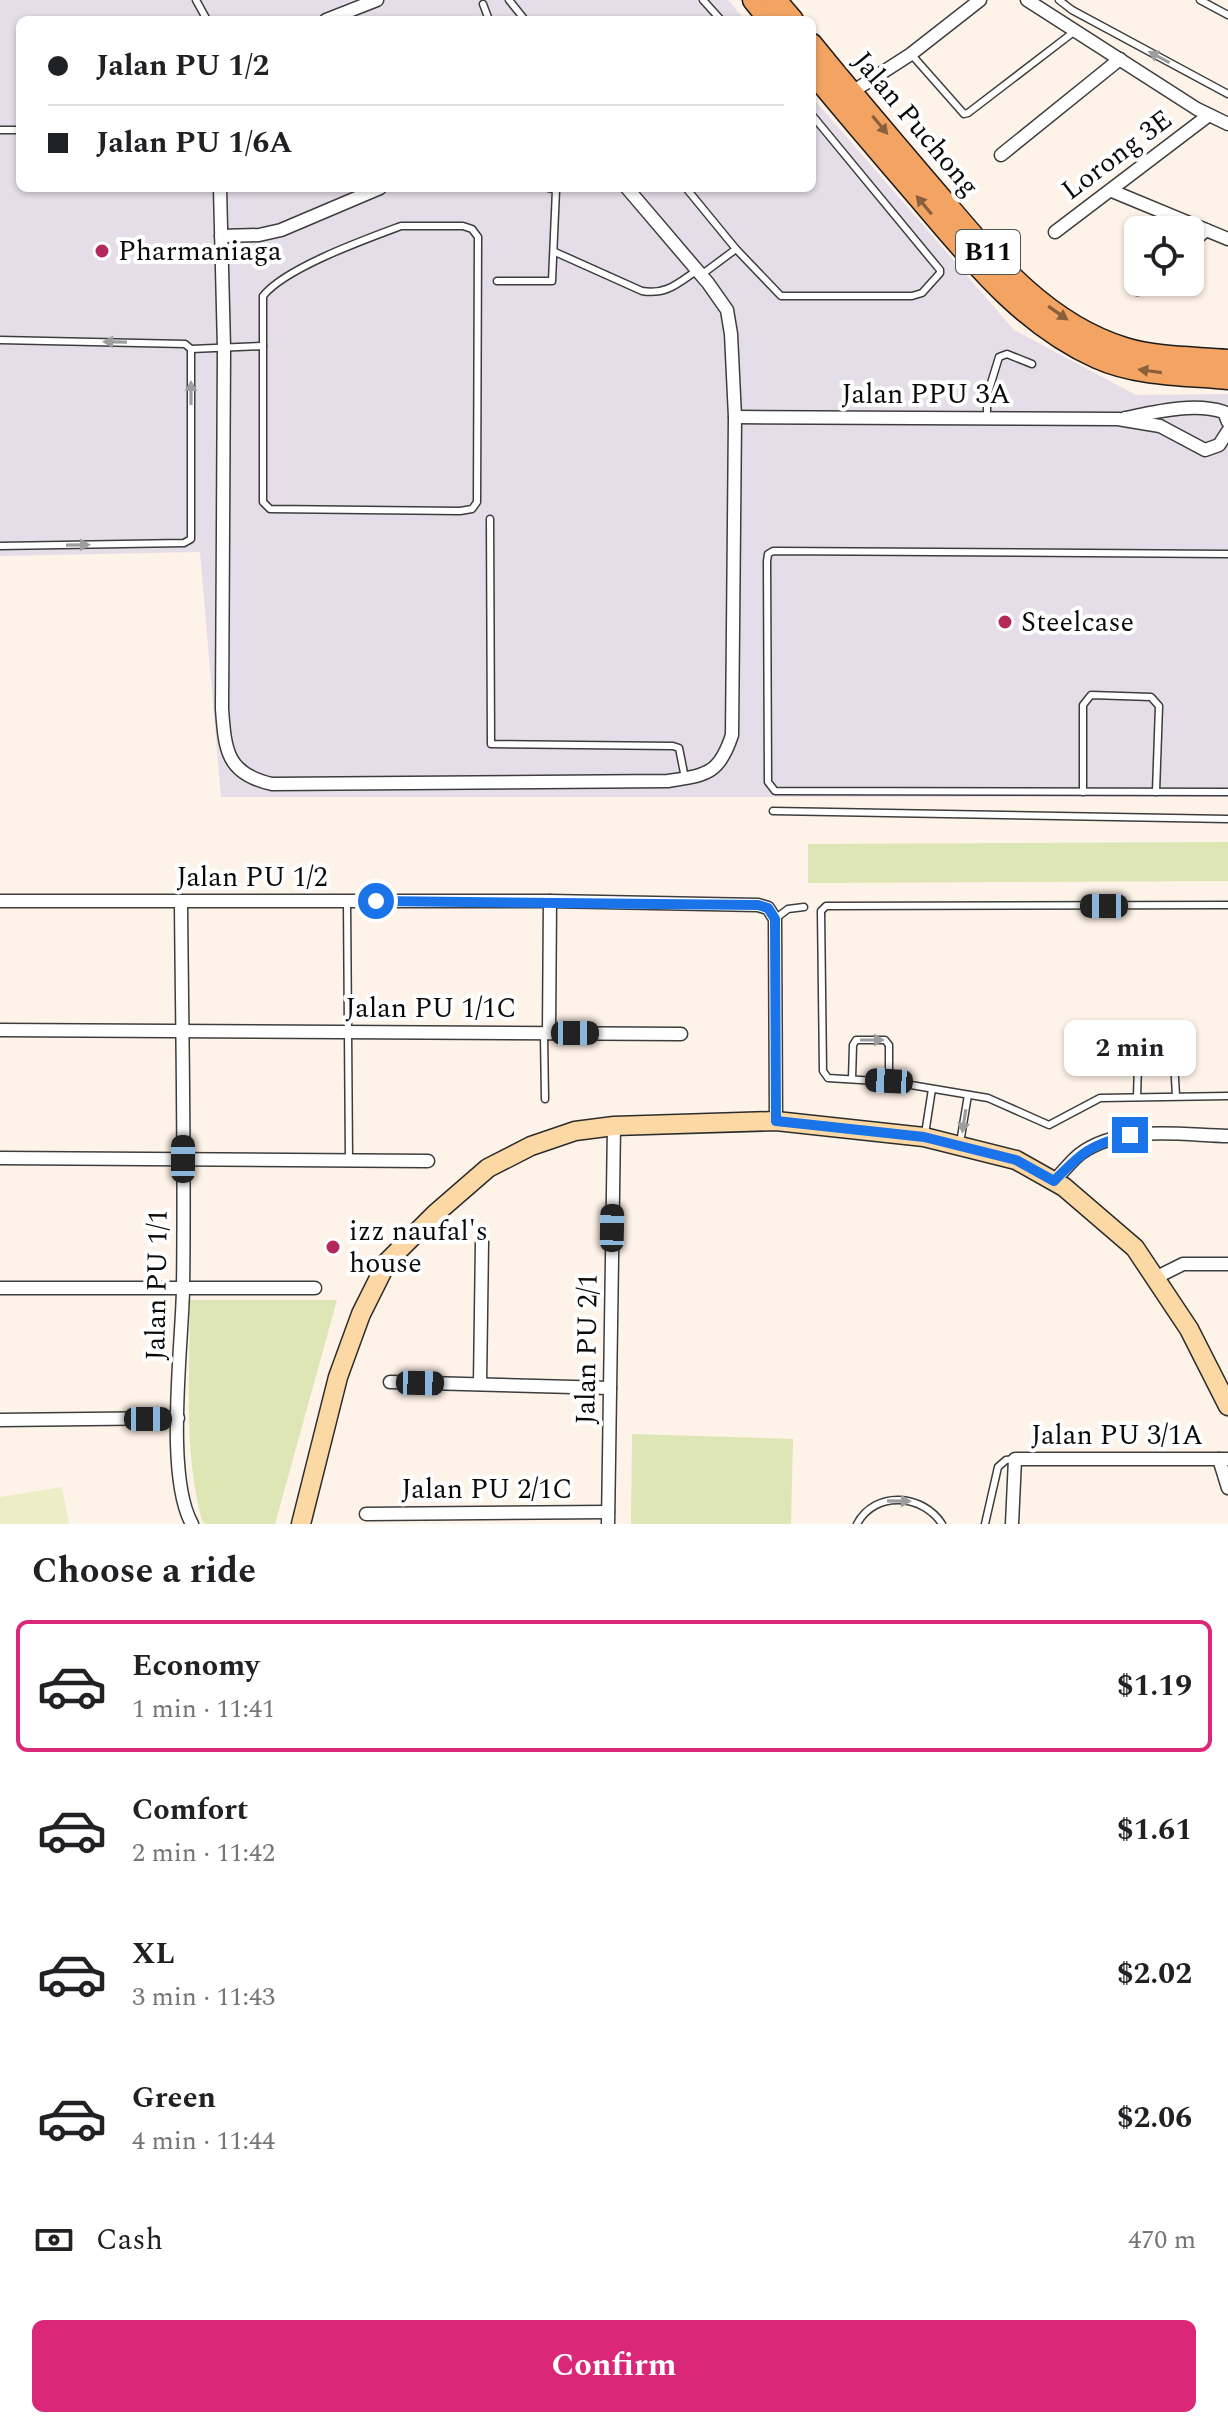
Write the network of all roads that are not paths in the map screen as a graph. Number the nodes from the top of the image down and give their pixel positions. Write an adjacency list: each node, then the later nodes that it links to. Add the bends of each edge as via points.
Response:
1 (377, 0): 11 (street)
2 (703, 0): 13 (lane)
3 (753, 0): 14 (main road)
4 (776, 0): 15 (main road)
5 (980, 0): 18 (street)
6 (1027, 0): 16 (street)
7 (1059, 0): 22 (lane, one-way to 7)
8 (1200, 0): 10 (lane)
9 (483, 4): 12 (lane)
10 (1228, 15)
11 (336, 16)
12 (488, 16)
13 (717, 16)
14 (766, 16)
15 (790, 16)
16 (1075, 31): 18 (lane, via 964,114); 19 (street)
17 (816, 49): 21 (main road, Jalan Puchong / B11)
18 (911, 54): 21 (street)
19 (1120, 59): 23 (street); 26 (street)
20 (816, 77): 47 (main road, Jalan Puchong / B11, one-way to 20, via 1118,366 1038,323 988,280)
21 (852, 92): 45 (main road, Jalan Puchong / B11, one-way to 45, via 999,263 1073,324 1150,354)
22 (1228, 94)
23 (1209, 115): 25 (street); 27 (street, Lorong 3E)
24 (816, 120): 37 (lane, via 940,273 922,293 912,296 781,296)
25 (1228, 124)
26 (1001, 155)
27 (1112, 191): 33 (street); 34 (street, Lorong 3E)
28 (220, 192): 35 (street)
29 (371, 192): 35 (street, via 281,230)
30 (556, 192): 38 (lane)
31 (630, 192): 39 (street)
32 (689, 192): 37 (lane)
33 (1206, 230): 36 (street)
34 (1055, 232)
35 (221, 236): 43 (street)
36 (1228, 239)
37 (736, 249): 39 (lane)
38 (555, 252): 39 (lane, via 642,291 668,291); 40 (lane, via 550,282)
39 (699, 273): 48 (street, via 727,310)
40 (497, 281)
41 (0, 340): 44 (lane, one-way to 41, via 185,344)
42 (263, 346): 42 (lane, via 263,296 272,285 401,226 472,229 478,237 477,502 472,509 270,509 263,502); 43 (lane)
43 (224, 348): 44 (lane); 56 (street, via 222,709 224,738 238,771 272,784)
44 (191, 349): 54 (lane, one-way to 44, via 191,539)
45 (1228, 360)
46 (1032, 364): 49 (lane, via 1007,354 999,357 987,396)
47 (1228, 379)
48 (735, 417): 49 (street, Jalan PPU 3A); 56 (street, via 732,735 714,770)
49 (987, 418): 50 (street, Jalan PPU 3A)
50 (1118, 419): 51 (street, Jalan PPU 3A, via 1214,409 1224,412); 52 (street, Jalan PPU 3A, via 1160,426 1205,450 1219,445)
51 (1228, 422)
52 (1228, 431)
53 (490, 519): 56 (lane, via 491,744 673,746 679,748)
54 (0, 546)
55 (1228, 554): 57 (lane, via 768,554 768,782 775,791)
56 (685, 778)
57 (1083, 792): 58 (lane); 58 (lane, via 1083,705 1091,695 1155,699)
58 (1156, 792): 59 (lane)
59 (1228, 792)
60 (773, 811): 61 (lane)
61 (1228, 819)
62 (0, 901): 63 (street, Jalan PU 1/2)
63 (181, 901): 64 (street, Jalan PU 1/2); 70 (street, Jalan PU 1/1)
64 (347, 901): 65 (street, Jalan PU 1/2); 71 (lane)
65 (550, 901): 68 (street, Jalan PU 1/2, via 758,905 768,908); 72 (street)
66 (1228, 905): 74 (lane, via 826,906 821,911 823,1071 828,1078)
67 (804, 907): 68 (lane, via 788,909)
68 (775, 919): 82 (street)
69 (0, 1030): 70 (street, Jalan PU 1/1C)
70 (182, 1031): 71 (street, Jalan PU 1/1C); 88 (street, Jalan PU 1/1)
71 (348, 1032): 72 (street, Jalan PU 1/1C); 89 (lane)
72 (547, 1033): 73 (street, Jalan PU 1/1C); 81 (lane)
73 (681, 1034)
74 (852, 1079): 75 (lane); 75 (lane, one-way to 75, via 856,1040 885,1040)
75 (889, 1081): 76 (lane)
76 (932, 1089): 77 (lane); 85 (lane)
77 (968, 1095): 80 (lane, via 988,1098 1049,1125 1100,1098); 86 (lane, one-way to 86)
78 (1176, 1096): 79 (lane); 80 (lane); 80 (lane, via 1174,1061 1142,1060)
79 (1228, 1096)
80 (1137, 1097)
81 (545, 1099)
82 (776, 1121): 83 (street); 85 (street)
83 (614, 1126): 100 (street, Jalan PU 2/1); 111 (street, via 575,1131 488,1168 387,1262 338,1377)
84 (1228, 1136): 91 (street, via 1130,1135 1104,1141 1080,1154)
85 (924, 1137): 86 (street)
86 (960, 1146): 91 (street, via 1016,1160)
87 (0, 1158): 88 (street)
88 (183, 1159): 89 (street); 97 (street, Jalan PU 1/1)
89 (349, 1161): 90 (street)
90 (428, 1161)
91 (1054, 1181): 94 (street, via 1135,1248)
92 (482, 1242): 99 (street)
93 (1228, 1264): 94 (street, via 1183,1264)
94 (1155, 1278): 101 (street)
95 (0, 1288): 97 (street)
96 (315, 1288): 97 (street)
97 (183, 1290): 102 (street, Jalan PU 1/1)
98 (390, 1382): 99 (street)
99 (480, 1384): 100 (street)
100 (610, 1388): 109 (street, Jalan PU 2/1)
101 (1228, 1404)
102 (178, 1418): 103 (street); 110 (street, Jalan PU 1/1, via 179,1482)
103 (0, 1420)
104 (1015, 1459): 105 (street, Jalan PU 3/1A); 114 (lane, via 998,1467); 115 (street)
105 (1224, 1459): 106 (street)
106 (1228, 1488)
107 (366, 1514): 108 (street, Jalan PU 2/1C)
108 (448, 1518): 109 (street, Jalan PU 2/1C)
109 (608, 1518)
110 (192, 1524)
111 (301, 1524)
112 (857, 1524): 113 (lane, one-way to 113, via 862,1514 884,1501 910,1500 934,1511)
113 (942, 1524)
114 (985, 1524)
115 (1012, 1524)

